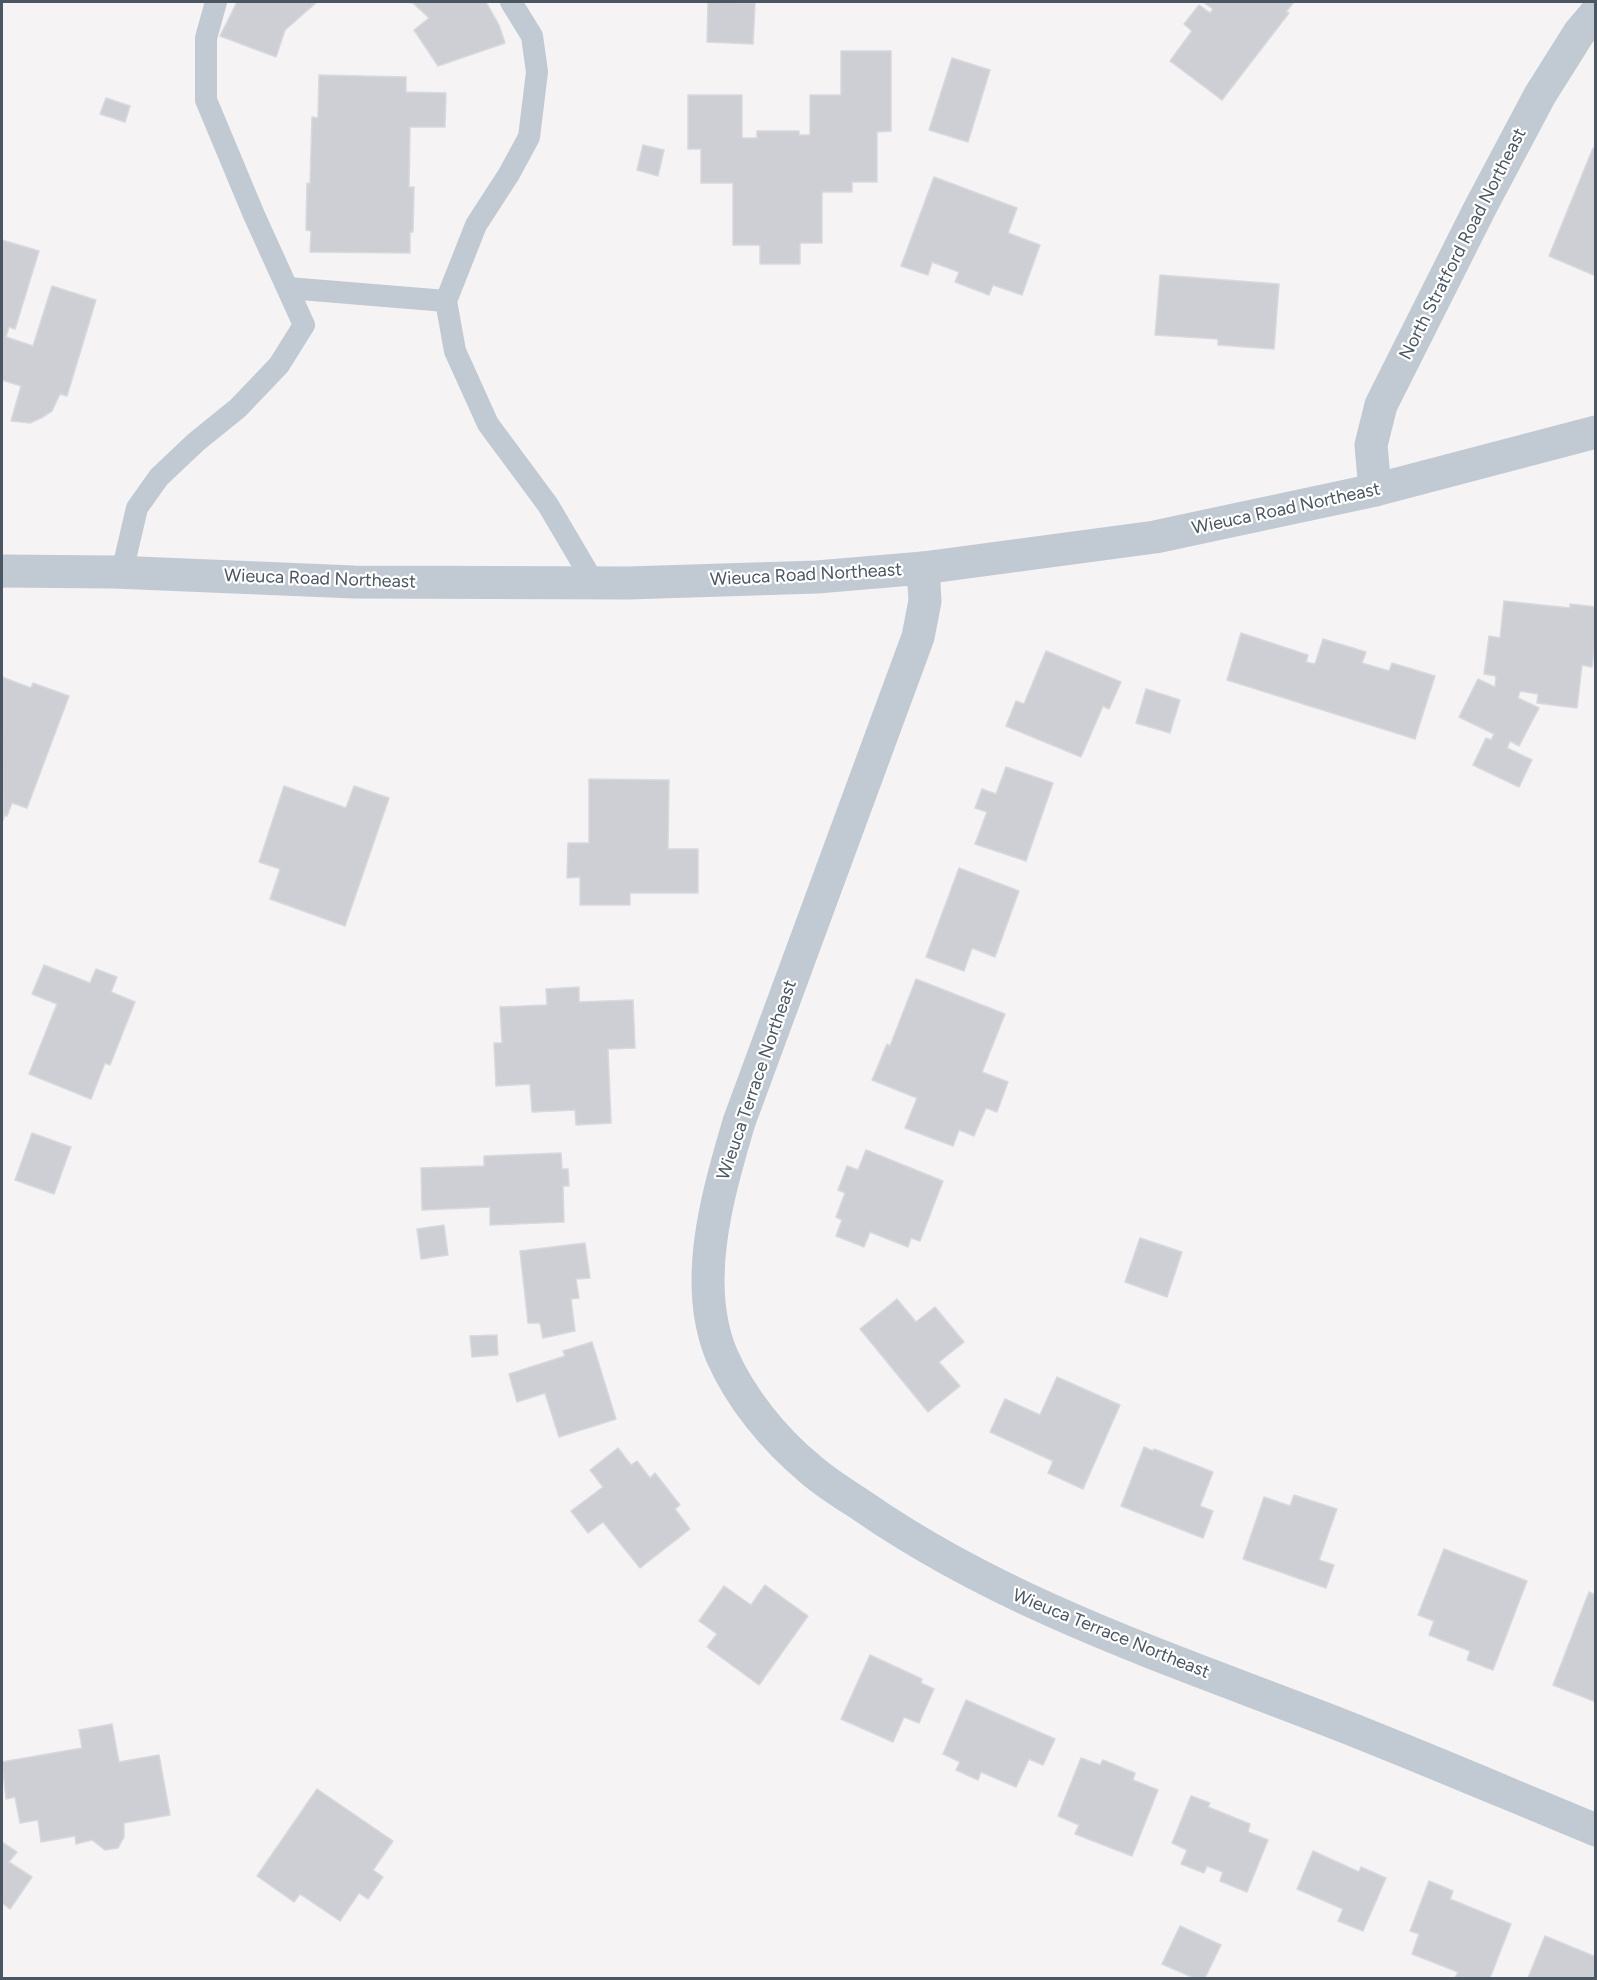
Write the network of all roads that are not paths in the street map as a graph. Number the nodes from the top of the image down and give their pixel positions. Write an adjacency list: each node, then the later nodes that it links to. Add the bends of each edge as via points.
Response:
1 (216, 2): 4 (lane, via 206,38 206,100)
2 (511, 2): 5 (lane, via 532,36 537,72 529,136 476,225)
3 (1596, 13): 7 (street, North Stratford Road Northeast, via 1540,95 1381,405 1371,445)
4 (288, 288): 5 (lane); 10 (lane, via 304,325 279,365 246,400 159,477 137,508)
5 (446, 301): 11 (lane, via 455,351 488,424 548,506)
6 (1596, 432): 7 (street, Wieuca Road Northeast)
7 (1375, 490): 8 (street, Wieuca Road Northeast, via 1155,537)
8 (923, 568): 11 (street, Wieuca Road Northeast, via 817,577); 12 (street, Wieuca Terrace Northeast, via 925,602 918,637 739,1122 719,1189 709,1257 709,1307 722,1355 744,1396 781,1443 812,1471 898,1531 1011,1593 1095,1631 1331,1721)
9 (2, 571): 10 (street, Wieuca Road Northeast)
10 (122, 572): 11 (street, Wieuca Road Northeast, via 354,582)
11 (594, 583)
12 (1596, 1830)

